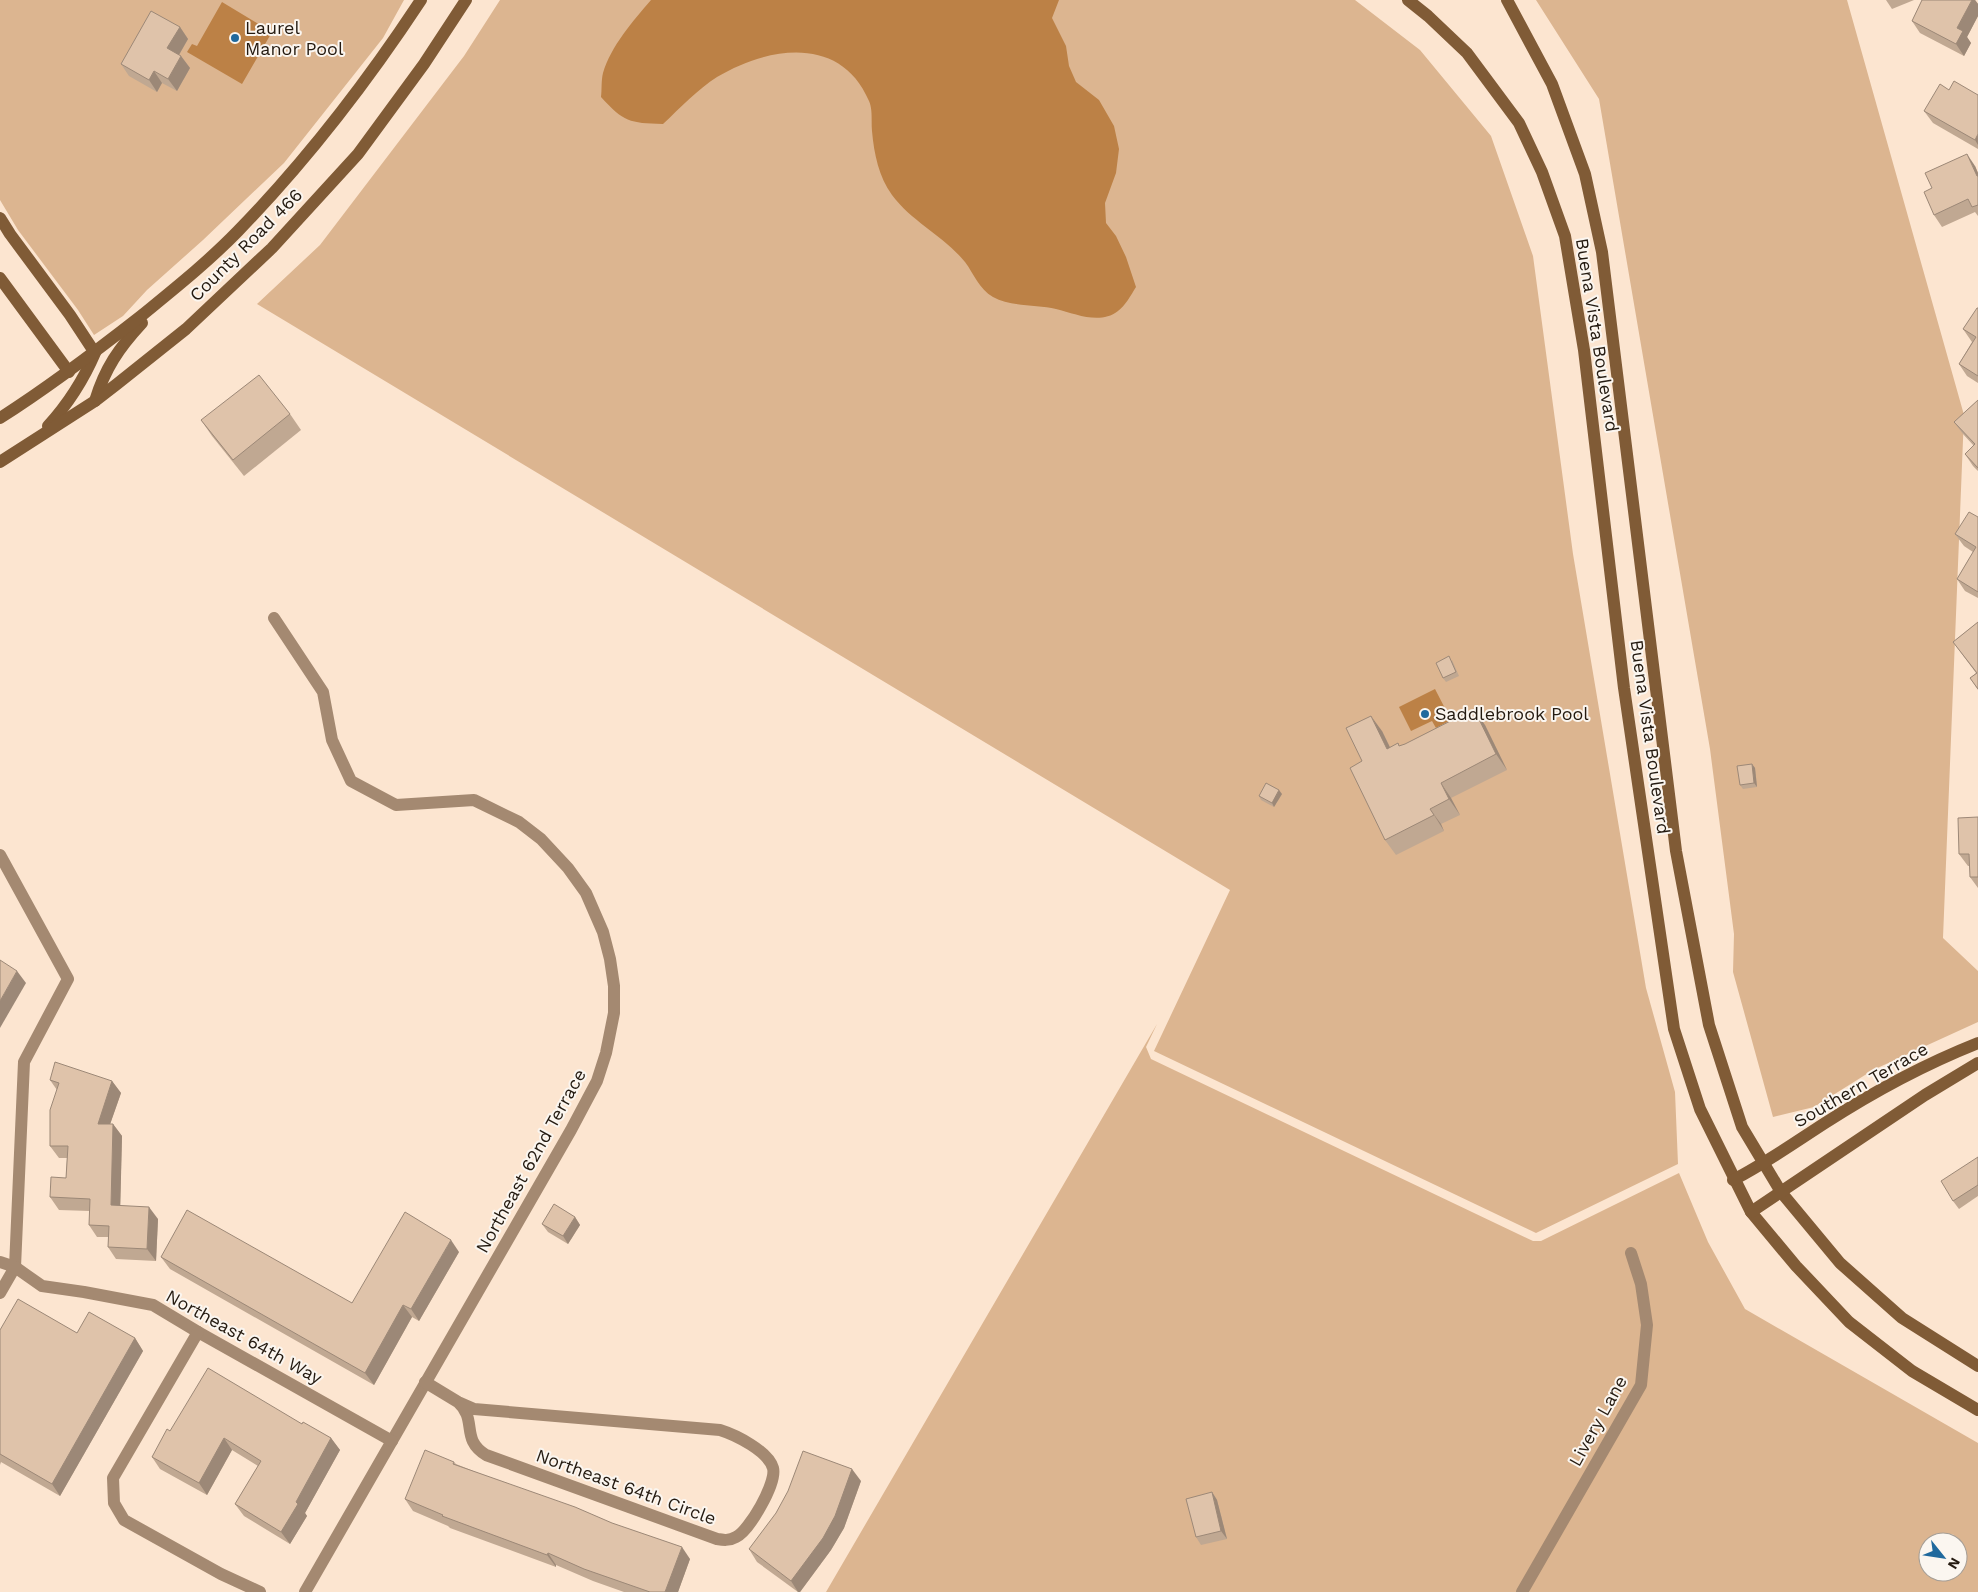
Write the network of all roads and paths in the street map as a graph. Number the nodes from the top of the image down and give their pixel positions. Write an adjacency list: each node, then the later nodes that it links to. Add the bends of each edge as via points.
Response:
1 (421, 0): 8 (main road, County Road 466, via 325,133 238,231)
2 (466, 0): 11 (main road, County Road 466, via 358,154 272,248 186,329)
3 (1408, 0): 22 (main road, Buena Vista Boulevard, via 1467,53 1518,124 1542,172 1565,236 1584,350 1624,688 1674,1029 1700,1109)
4 (1507, 0): 21 (main road, Buena Vista Boulevard, via 1552,84 1585,174 1600,242 1614,340 1676,851 1709,1025 1742,1126)
5 (0, 218): 6 (main road)
6 (5, 237): 9 (main road, via 70,315)
7 (0, 278): 10 (main road)
8 (169, 293): 9 (main road, County Road 466); 11 (main road, via 126,340 101,379)
9 (94, 353): 10 (main road, County Road 466); 13 (main road, via 71,398)
10 (69, 372): 12 (main road, County Road 466)
11 (95, 401): 13 (main road, County Road 466)
12 (0, 418)
13 (34, 441): 14 (main road, County Road 466)
14 (0, 462)
15 (274, 618): 31 (street, Northeast 62nd Terrace, via 322,692 332,740 351,781 396,805 474,800 519,822 541,839 586,893 610,958 614,1013 597,1082)
16 (0, 855): 27 (street, via 68,979 24,1062)
17 (1978, 1043): 18 (main road, Southern Terrace)
18 (1954, 1052): 20 (main road); 21 (main road, Southern Terrace, via 1916,1070 1825,1123)
19 (1978, 1063): 20 (main road)
20 (1963, 1072): 23 (main road)
21 (1764, 1163): 22 (main road, Southern Terrace); 23 (main road, Buena Vista Boulevard)
22 (1733, 1180): 24 (main road, Buena Vista Boulevard)
23 (1781, 1192): 24 (main road); 30 (main road, Buena Vista Boulevard, via 1840,1263 1902,1318)
24 (1751, 1212): 33 (main road, Buena Vista Boulevard, via 1796,1266 1850,1322 1912,1371)
25 (1631, 1253): 37 (street, Livery Lane, via 1641,1284 1647,1325 1641,1384)
26 (0, 1262): 27 (street, Northeast 64th Way)
27 (15, 1267): 28 (street); 29 (street, Northeast 64th Way, via 42,1286 153,1305)
28 (0, 1293)
29 (198, 1332): 34 (street, Northeast 64th Way); 35 (street, via 113,1478 114,1503 124,1520)
30 (1978, 1366)
31 (425, 1382): 32 (street, Northeast 64th Circle); 34 (street, Northeast 62nd Terrace)
32 (458, 1402): 32 (street, Northeast 64th Circle, via 468,1417 473,1444 486,1455 717,1539 729,1540 745,1530 772,1481 773,1468 764,1453 728,1432 474,1409)
33 (1978, 1410)
34 (392, 1441): 36 (street, Northeast 62nd Terrace)
35 (260, 1592)
36 (305, 1592)
37 (1522, 1592)

